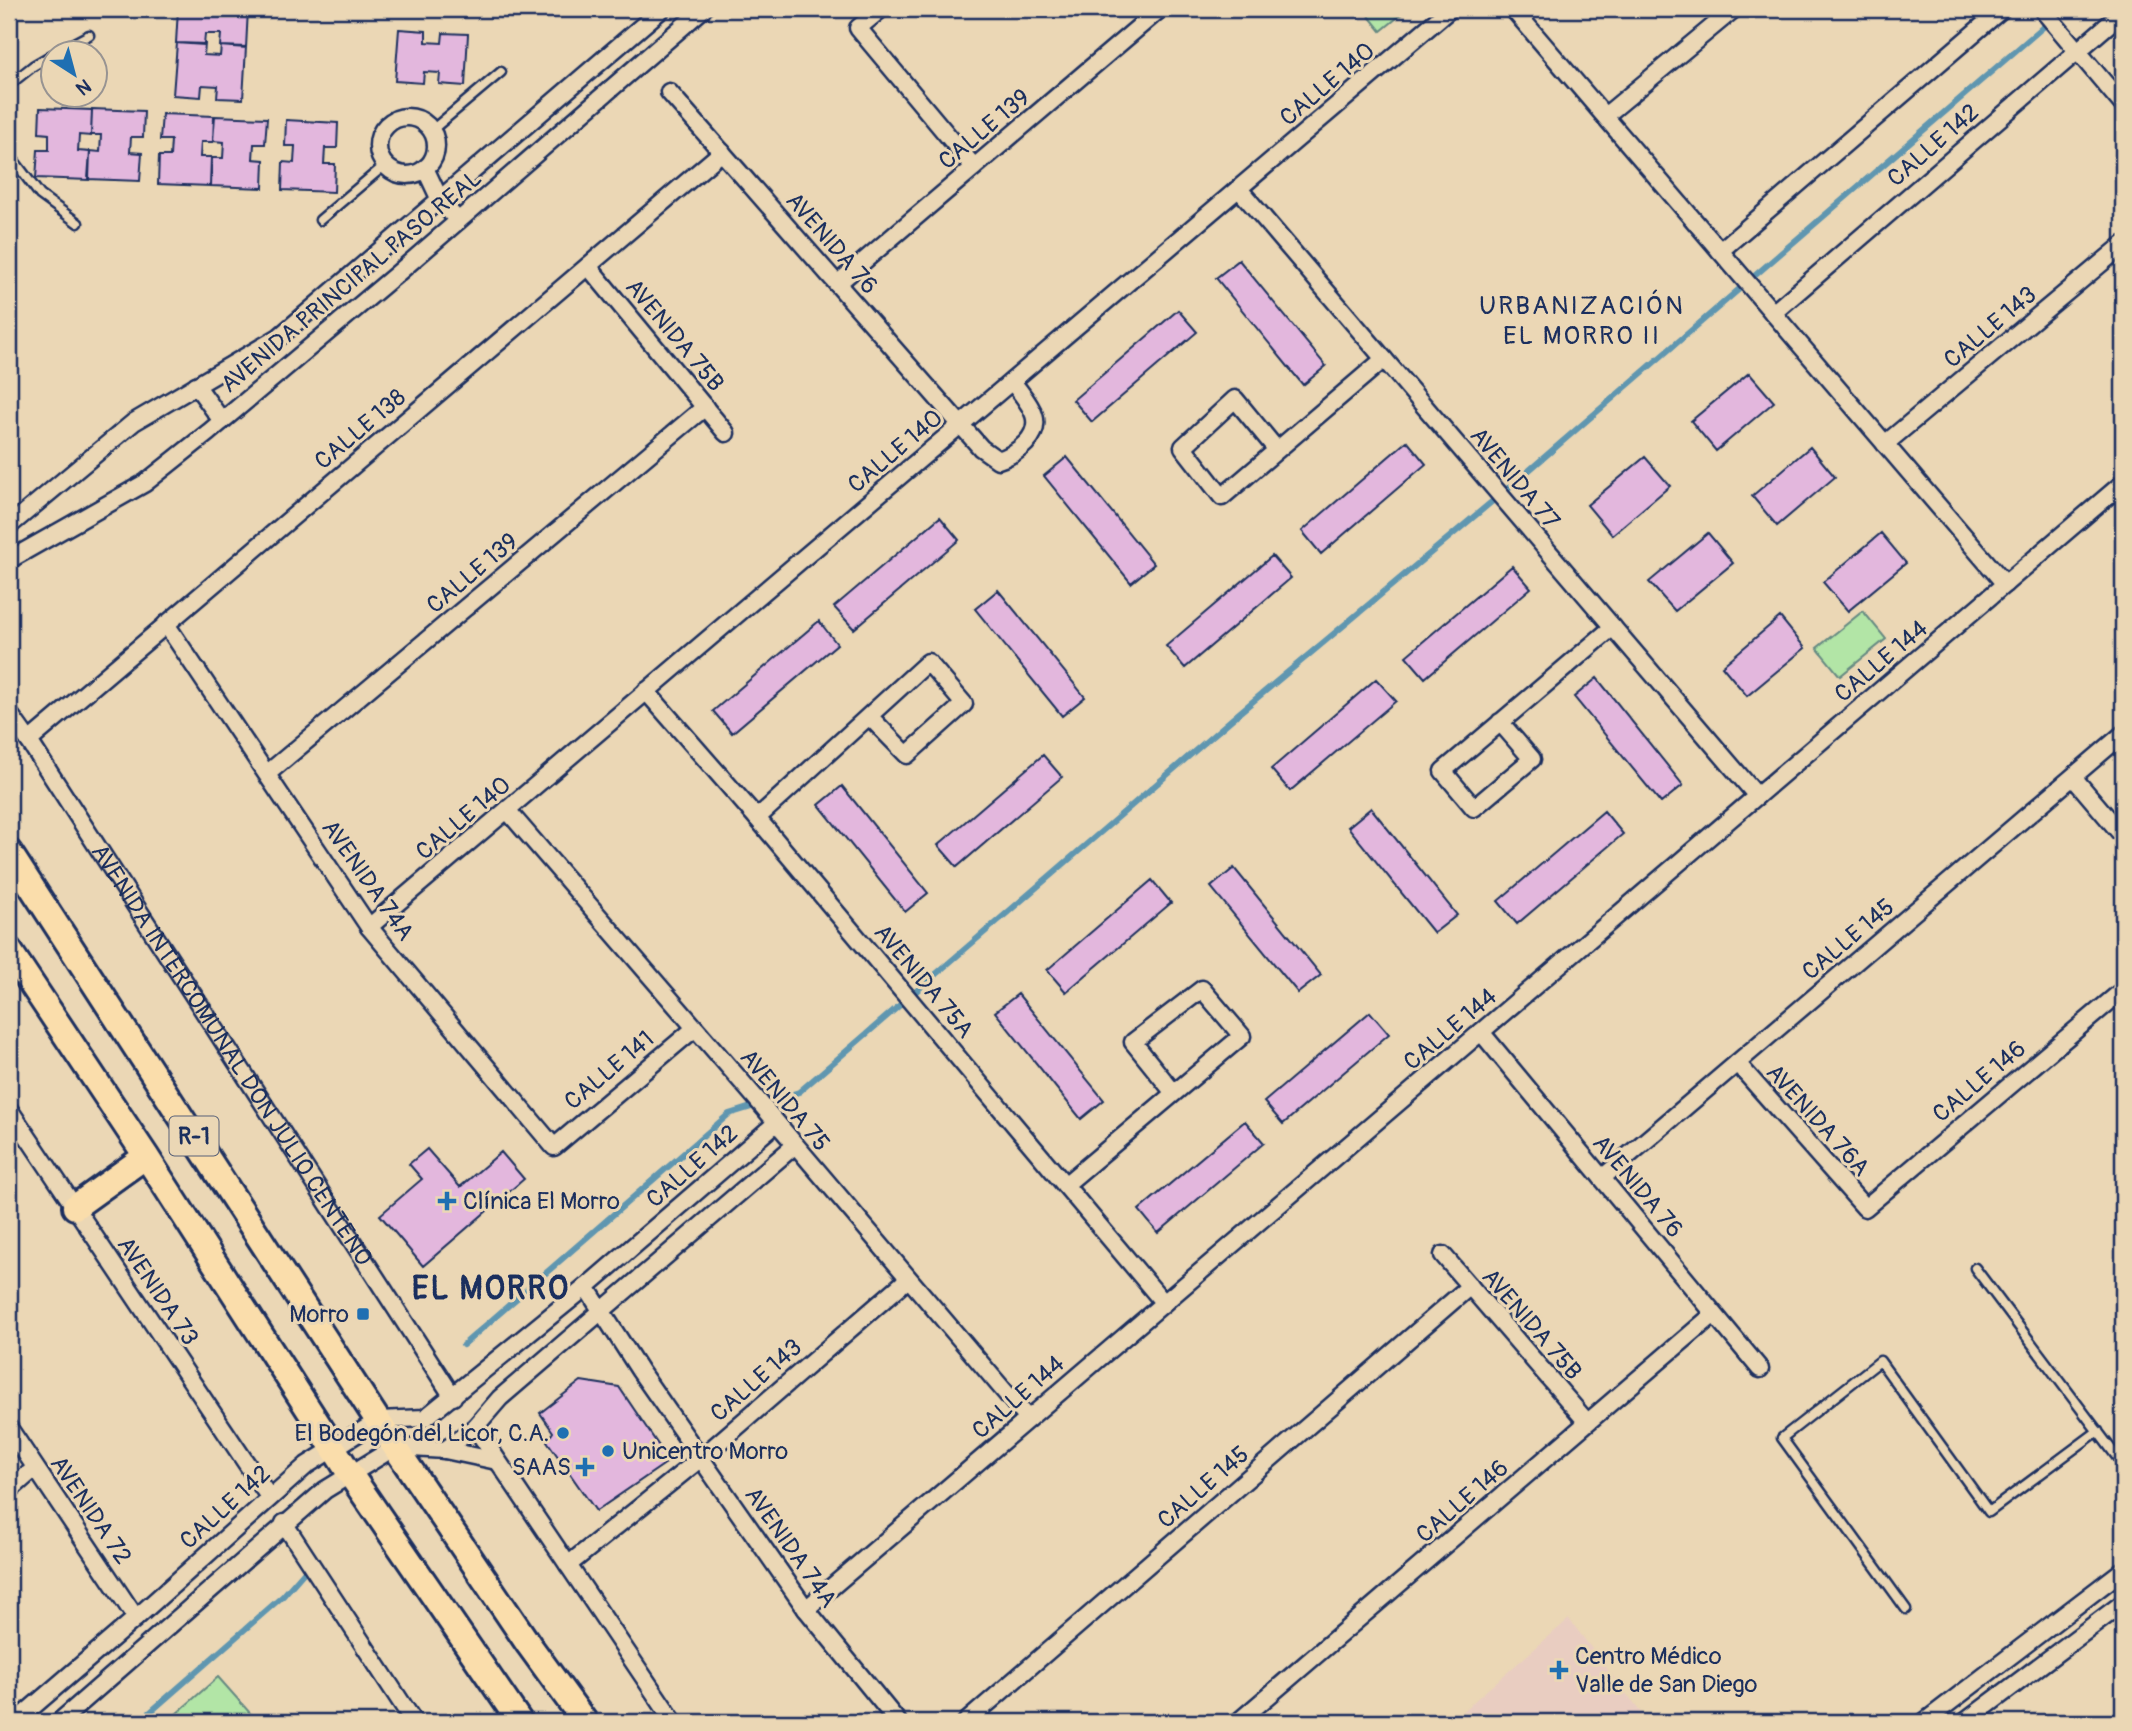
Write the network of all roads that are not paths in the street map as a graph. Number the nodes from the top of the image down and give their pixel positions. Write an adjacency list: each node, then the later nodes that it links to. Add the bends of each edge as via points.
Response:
1 (662, 9): 27 (street, AVENIDA PRINCIPAL PASO REAL)
2 (703, 9): 29 (street, AVENIDA PRINCIPAL PASO REAL)
3 (881, 9): 24 (street, via 858,28)
4 (1160, 9): 24 (street, CALLE 139)
5 (1450, 9): 26 (street, CALLE 140)
6 (1513, 9): 19 (street)
7 (1734, 9): 19 (street)
8 (2002, 9): 32 (street)
9 (2043, 10): 13 (street)
10 (2123, 12): 13 (street, CALLE 142)
11 (89, 35): 12 (lane)
12 (84, 38)
13 (2077, 51): 18 (street); 35 (street, CALLE 142)
14 (38, 63): 16 (lane)
15 (501, 72): 20 (lane)
16 (9, 85)
17 (669, 92): 21 (street, AVENIDA 76)
18 (2123, 105)
19 (1605, 116): 32 (street)
20 (432, 130): 23 (street, via 418,119 391,122 379,138); 25 (street, via 436,148)
21 (722, 152): 33 (street, CALLE 138); 34 (street, AVENIDA 76)
22 (9, 154): 30 (lane, via 40,195)
23 (385, 165): 25 (street, via 402,175); 28 (lane)
24 (974, 167): 34 (street, CALLE 139)
25 (425, 168): 27 (street)
26 (1239, 189): 36 (street, AVENIDA 77); 37 (street, CALLE 140)
27 (440, 200): 29 (street); 38 (street, AVENIDA PRINCIPAL PASO REAL, via 279,337)
28 (320, 220)
29 (458, 221): 40 (street, AVENIDA PRINCIPAL PASO REAL)
30 (78, 223)
31 (2123, 245): 43 (street, CALLE 143)
32 (1720, 251): 35 (street)
33 (589, 266): 39 (street, AVENIDA 75B); 49 (street, CALLE 138)
34 (837, 284): 41 (street, AVENIDA 76)
35 (1773, 313): 43 (street)
36 (1384, 359): 44 (street); 50 (street, AVENIDA 77)
37 (1012, 381): 41 (street, CALLE 140); 41 (street, AVENIDA 76, via 1037,426 1023,446 998,460)
38 (196, 385): 40 (street); 46 (street, AVENIDA PRINCIPAL PASO REAL, via 134,422)
39 (705, 407): 42 (street, AVENIDA 75B); 57 (street, CALLE 139)
40 (222, 421): 47 (street, AVENIDA PRINCIPAL PASO REAL, via 145,483)
41 (960, 425): 51 (street, CALLE 140)
42 (726, 433)
43 (1885, 444): 48 (street)
44 (1277, 450): 44 (street, via 1222,497 1183,447 1235,399)
45 (2123, 484): 48 (street, CALLE 144)
46 (9, 526)
47 (9, 560)
48 (2005, 584): 59 (street, CALLE 144)
49 (166, 624): 56 (street, CALLE 138); 57 (street, AVENIDA 74A)
50 (1612, 627): 54 (street); 59 (street, AVENIDA 77)
51 (646, 691): 60 (street, CALLE 140); 61 (street, AVENIDA 75A)
52 (9, 713): 56 (street, AVENIDA INTERCOMUNAL DON JULIO CENTENO)
53 (869, 716): 53 (street, via 928,662 964,704 907,755); 61 (street)
54 (1500, 722): 54 (street, via 1443,771 1474,808 1532,759)
55 (2123, 734): 58 (street, CALLE 145)
56 (29, 741): 89 (street, AVENIDA INTERCOMUNAL DON JULIO CENTENO)
57 (268, 773): 64 (street, AVENIDA 74A)
58 (2073, 776): 62 (street); 69 (street, CALLE 145)
59 (1757, 796): 68 (street, CALLE 144)
60 (507, 810): 64 (street, CALLE 140); 67 (street, AVENIDA 75)
61 (757, 818): 77 (street, AVENIDA 75A)
62 (2123, 836)
63 (9, 852): 91 (main road, R-1)
64 (369, 927): 74 (street, AVENIDA 74A)
65 (9, 950): 75 (main road, R-1)
66 (2123, 990): 79 (street, CALLE 146)
67 (694, 1029): 72 (street, AVENIDA 75); 74 (street, CALLE 141)
68 (1481, 1032): 76 (street, AVENIDA 76); 85 (street, CALLE 144)
69 (1737, 1063): 76 (street, CALLE 145); 79 (street, AVENIDA 76A)
70 (1174, 1093): 70 (street, via 1242,1036 1202,989 1133,1042); 77 (street)
71 (9, 1109): 78 (street, AVENIDA 73)
72 (772, 1119): 73 (street, AVENIDA 75); 84 (street, CALLE 142)
73 (794, 1146): 82 (street, AVENIDA 75); 86 (street, CALLE 142)
74 (554, 1147)
75 (146, 1156): 78 (main road); 96 (main road, R-1)
76 (1602, 1178): 87 (street, AVENIDA 76)
77 (1065, 1185): 85 (street, AVENIDA 75A)
78 (75, 1207): 105 (street, AVENIDA 73)
79 (1865, 1208)
80 (1443, 1255): 83 (street, AVENIDA 75B)
81 (1975, 1268): 95 (lane)
82 (908, 1279): 90 (street, AVENIDA 75); 99 (street, CALLE 143)
83 (1469, 1286): 92 (street, AVENIDA 75B); 120 (street, CALLE 145)
84 (586, 1287): 86 (street, AVENIDA 74A); 89 (street, CALLE 142)
85 (1164, 1303): 90 (street, CALLE 144)
86 (601, 1311): 93 (street, CALLE 142, via 500,1398); 99 (street, AVENIDA 74A)
87 (1714, 1314): 88 (street, AVENIDA 76); 92 (street, CALLE 146)
88 (1760, 1369)
89 (453, 1397): 91 (street, CALLE 142, via 425,1419)
90 (1028, 1419): 110 (street, CALLE 144)
91 (379, 1420): 96 (street, CALLE 142); 97 (main road, R-1)
92 (1587, 1422): 121 (street, CALLE 146)
93 (475, 1427): 98 (street, CALLE 142); 100 (street)
94 (9, 1428): 102 (street, AVENIDA 72)
95 (2098, 1431): 101 (lane); 111 (lane, via 1989,1512 1880,1362 1782,1438)
96 (334, 1447): 103 (main road, R-1); 105 (street, CALLE 142)
97 (395, 1447): 98 (street); 103 (street); 117 (main road, R-1)
98 (445, 1450): 100 (street)
99 (701, 1458): 107 (street, CALLE 143); 110 (street, AVENIDA 74A)
100 (497, 1461): 107 (street)
101 (2123, 1465)
102 (35, 1468): 104 (street); 112 (street, AVENIDA 72)
103 (350, 1474): 106 (street); 116 (main road, R-1)
104 (9, 1490)
105 (269, 1497): 112 (street, CALLE 142)
106 (284, 1523): 114 (street); 115 (street)
107 (568, 1565): 118 (street)
108 (2123, 1570): 122 (street)
109 (2123, 1603): 123 (street)
110 (806, 1609): 119 (street, AVENIDA 74A)
111 (1906, 1609)
112 (135, 1618): 113 (street, CALLE 142)
113 (15, 1722)
114 (60, 1722)
115 (414, 1722)
116 (520, 1722)
117 (585, 1722)
118 (674, 1722)
119 (898, 1722)
120 (966, 1722)
121 (1238, 1722)
122 (1924, 1722)
123 (1965, 1722)

